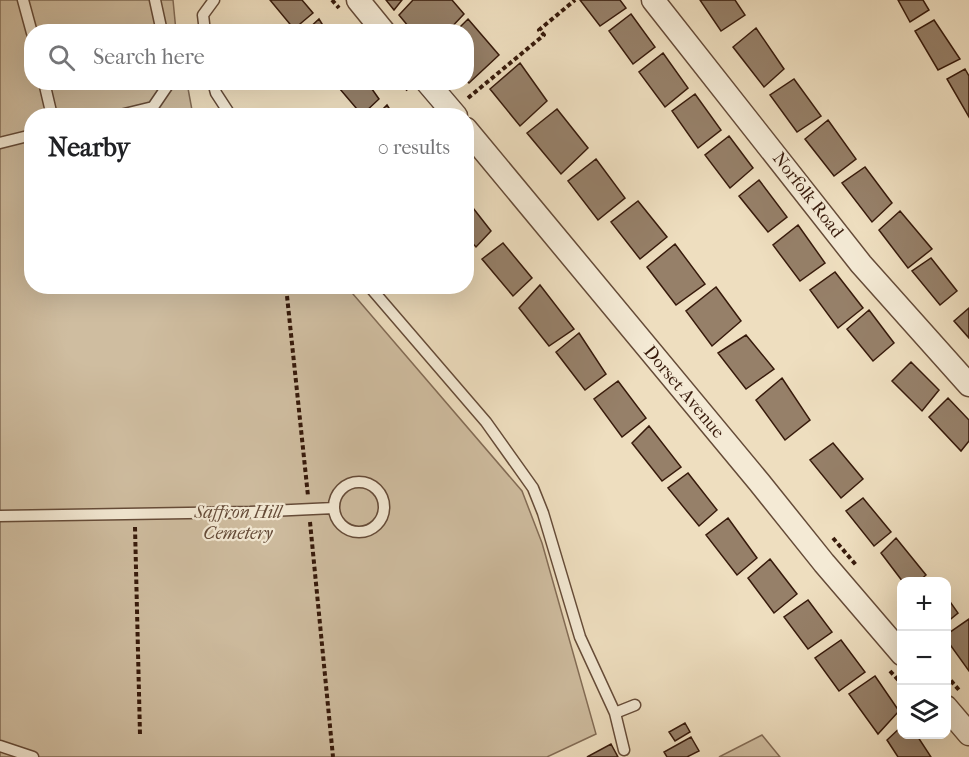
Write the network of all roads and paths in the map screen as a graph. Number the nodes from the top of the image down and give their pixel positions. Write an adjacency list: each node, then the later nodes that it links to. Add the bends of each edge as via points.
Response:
1 (23, 0): 7 (lane)
2 (155, 0): 8 (lane)
3 (214, 0): 9 (lane, via 203,15)
4 (358, 0): 10 (street)
5 (575, 0): 19 (path, via 539,30 544,35)
6 (653, 0): 25 (street, Norfolk Road, via 861,264)
7 (30, 24)
8 (160, 24)
9 (204, 24)
10 (378, 24)
11 (46, 90): 15 (lane)
12 (165, 90): 16 (lane)
13 (215, 90): 17 (lane)
14 (434, 90): 18 (street, Dorset Avenue)
15 (50, 108)
16 (149, 108)
17 (226, 108)
18 (449, 108)
19 (469, 108)
20 (24, 137): 22 (lane)
21 (474, 139): 30 (street, Dorset Avenue)
22 (0, 143)
23 (376, 294): 32 (lane, via 486,422 533,488 580,637)
24 (287, 296): 26 (path)
25 (969, 385)
26 (309, 508): 27 (lane); 28 (lane); 39 (path)
27 (334, 508): 27 (lane, via 337,495 346,485 358,482 371,484 381,493 384,506 382,519 373,528 360,532 347,529)
28 (135, 514): 29 (lane); 35 (path)
29 (0, 516)
30 (894, 661)
31 (635, 705): 32 (lane)
32 (615, 713): 37 (lane)
33 (951, 713): 34 (street)
34 (969, 734)
35 (140, 735)
36 (0, 746): 38 (lane)
37 (624, 750)
38 (33, 757)
39 (333, 757)

